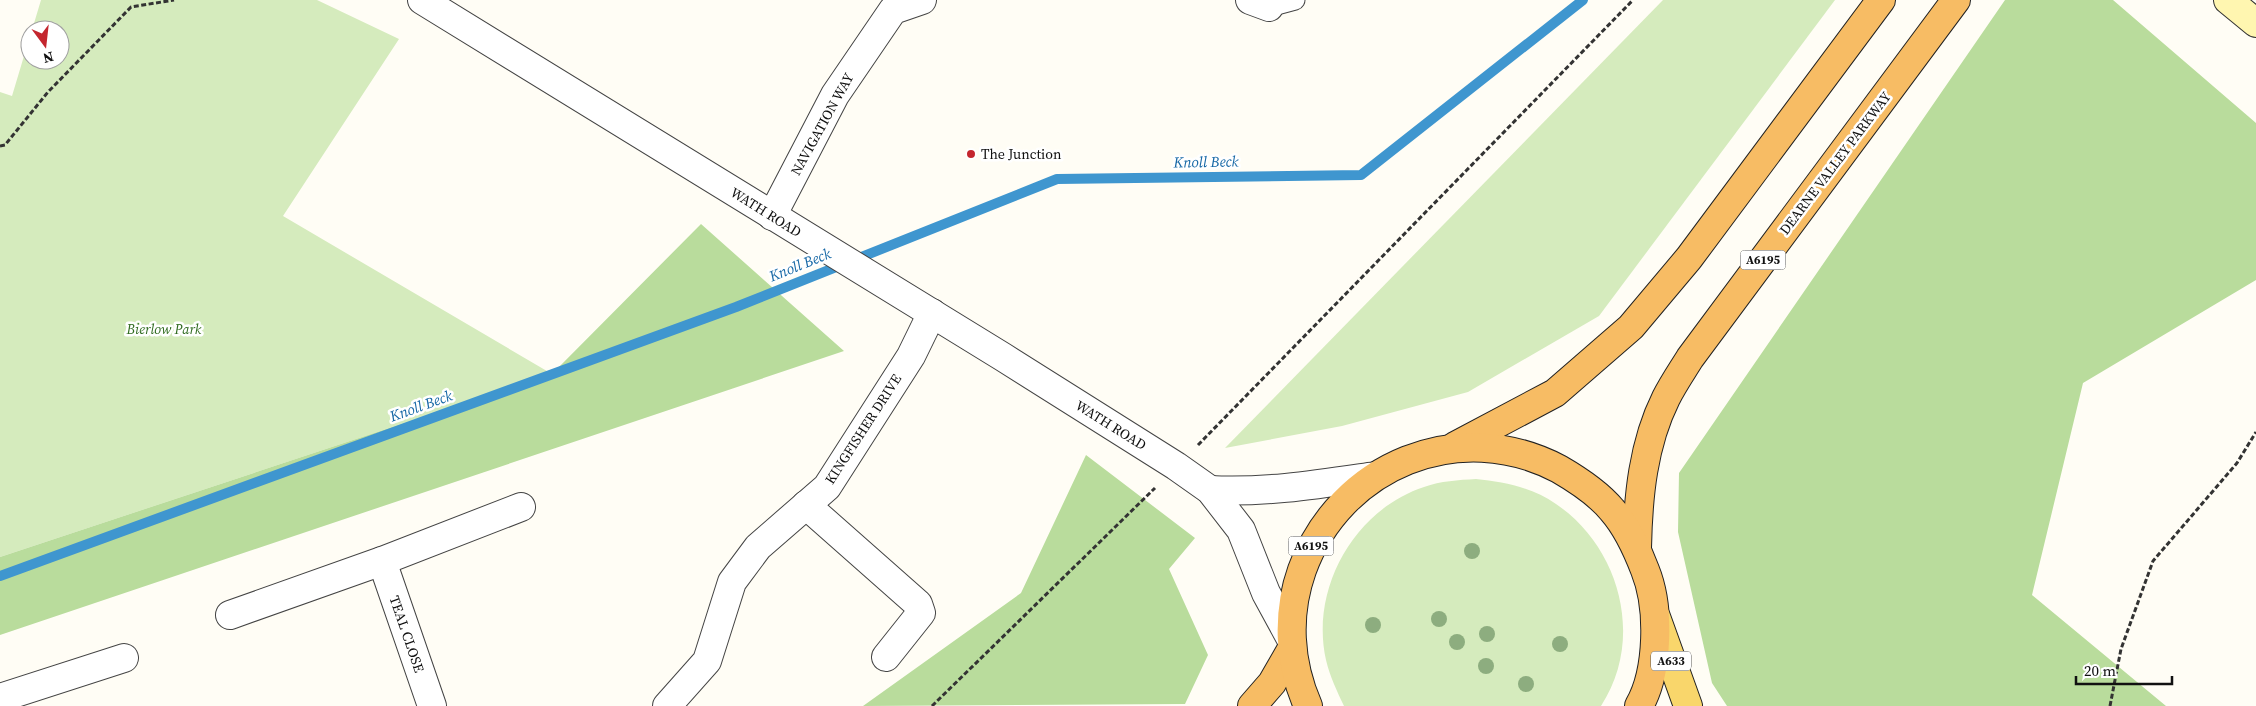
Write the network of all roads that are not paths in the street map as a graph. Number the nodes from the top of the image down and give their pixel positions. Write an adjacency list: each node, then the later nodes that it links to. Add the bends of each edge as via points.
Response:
1 (422, 0): 9 (street, WATH ROAD)
2 (922, 0): 9 (street, NAVIGATION WAY, via 893,10 835,95)
3 (1295, 0): 7 (lane)
4 (1881, 0): 11 (highway, A6195, via 1689,258 1631,327 1555,393)
5 (1956, 0): 16 (highway, DEARNE VALLEY PARKWAY / A6195, via 1690,358 1666,398 1647,453 1638,508)
6 (2228, 0): 8 (main road)
7 (1259, 4)
8 (2256, 23)
9 (772, 216): 10 (street, WATH ROAD)
10 (932, 314): 13 (street, WATH ROAD); 14 (street, KINGFISHER DRIVE, via 911,356 827,487)
11 (1449, 448): 12 (highway, A6195, via 1411,458); 16 (highway, A6195, via 1495,448 1539,459 1579,480 1612,510)
12 (1375, 476): 13 (street, via 1284,489); 20 (highway, A6195, via 1338,506 1311,546 1294,591)
13 (1210, 490): 20 (street, WATH ROAD, via 1241,530)
14 (806, 504): 21 (street, via 918,604 921,613); 25 (street, KINGFISHER DRIVE, via 758,547 732,582 707,661)
15 (521, 507): 17 (street)
16 (1637, 548): 19 (highway, A6195, via 1650,581)
17 (382, 562): 18 (street); 24 (street, TEAL CLOSE)
18 (230, 616)
19 (1656, 616): 28 (highway, A6195, via 1654,660); 29 (main road, A633)
20 (1291, 644): 26 (highway, A6195, via 1272,683); 27 (highway, A6195, via 1300,687)
21 (886, 657)
22 (124, 658): 23 (street)
23 (0, 698)
24 (432, 706)
25 (668, 706)
26 (1252, 706)
27 (1308, 706)
28 (1639, 706)
29 (1688, 706)

